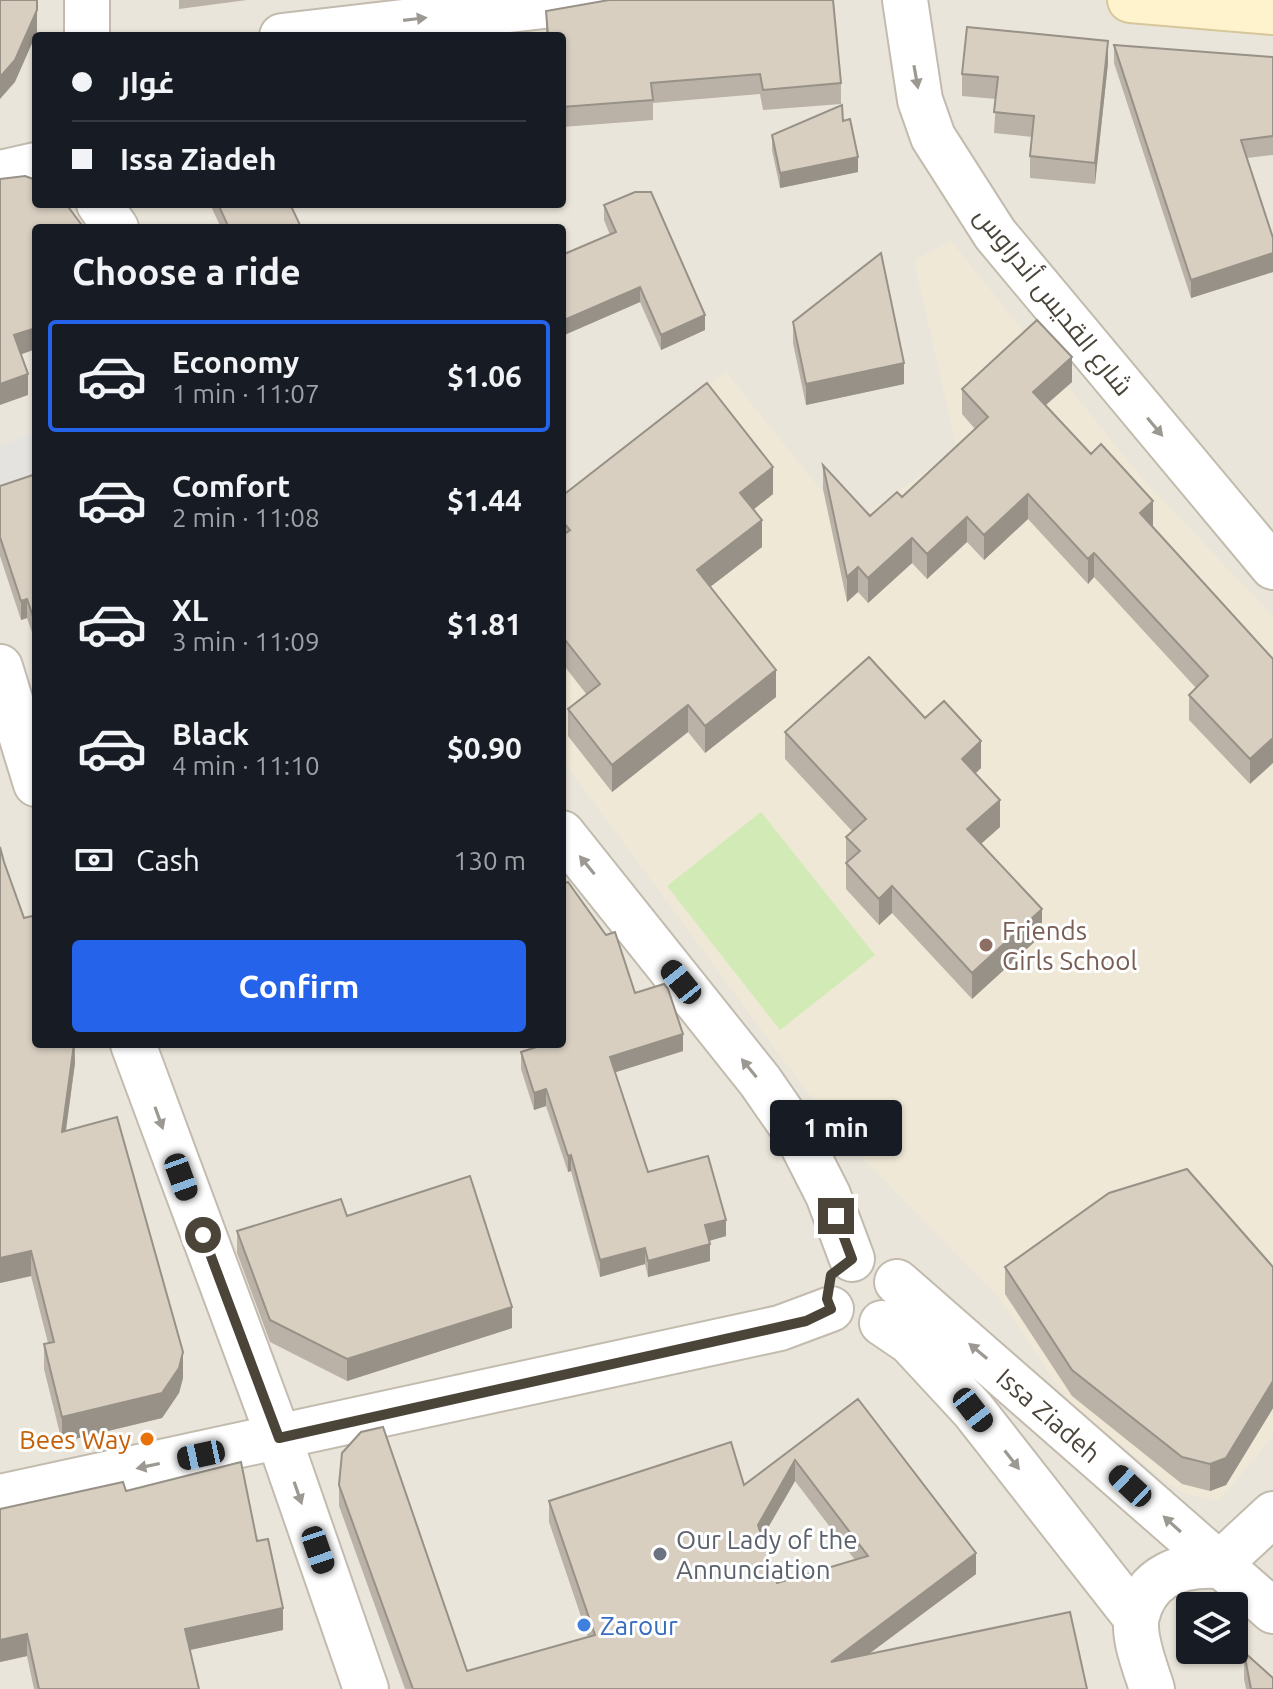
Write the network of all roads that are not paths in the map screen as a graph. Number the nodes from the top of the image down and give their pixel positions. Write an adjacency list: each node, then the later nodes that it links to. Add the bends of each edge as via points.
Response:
1 (87, 0): 6 (street)
2 (595, 0): 7 (street, one-way to 2)
3 (905, 0): 10 (street, شارع القديس أندراوس, one-way to 10, via 920,100 933,137 988,222)
4 (1130, 0): 5 (main road)
5 (1273, 12)
6 (87, 32)
7 (317, 32)
8 (32, 166): 9 (street)
9 (0, 173)
10 (1273, 567)
11 (0, 667): 12 (street)
12 (22, 777)
13 (566, 838): 15 (street, one-way to 13, via 828,1195 790,1125)
14 (134, 1048): 19 (street, one-way to 19)
15 (852, 1259): 16 (street, via 883,1263); 17 (street, via 831,1275)
16 (897, 1282): 18 (street, via 896,1305); 22 (street, Issa Ziadeh, one-way to 16, via 1043,1406)
17 (831, 1309): 18 (street, via 848,1325); 19 (street, via 780,1328)
18 (882, 1323): 24 (street, one-way to 24, via 910,1342 973,1410)
19 (279, 1438): 20 (street, one-way to 20); 25 (street, one-way to 25)
20 (0, 1497)
21 (1273, 1514): 22 (street)
22 (1217, 1566): 23 (street, Issa Ziadeh); 24 (street, via 1172,1570 1149,1588)
23 (1273, 1611)
24 (1143, 1655)
25 (366, 1689)

